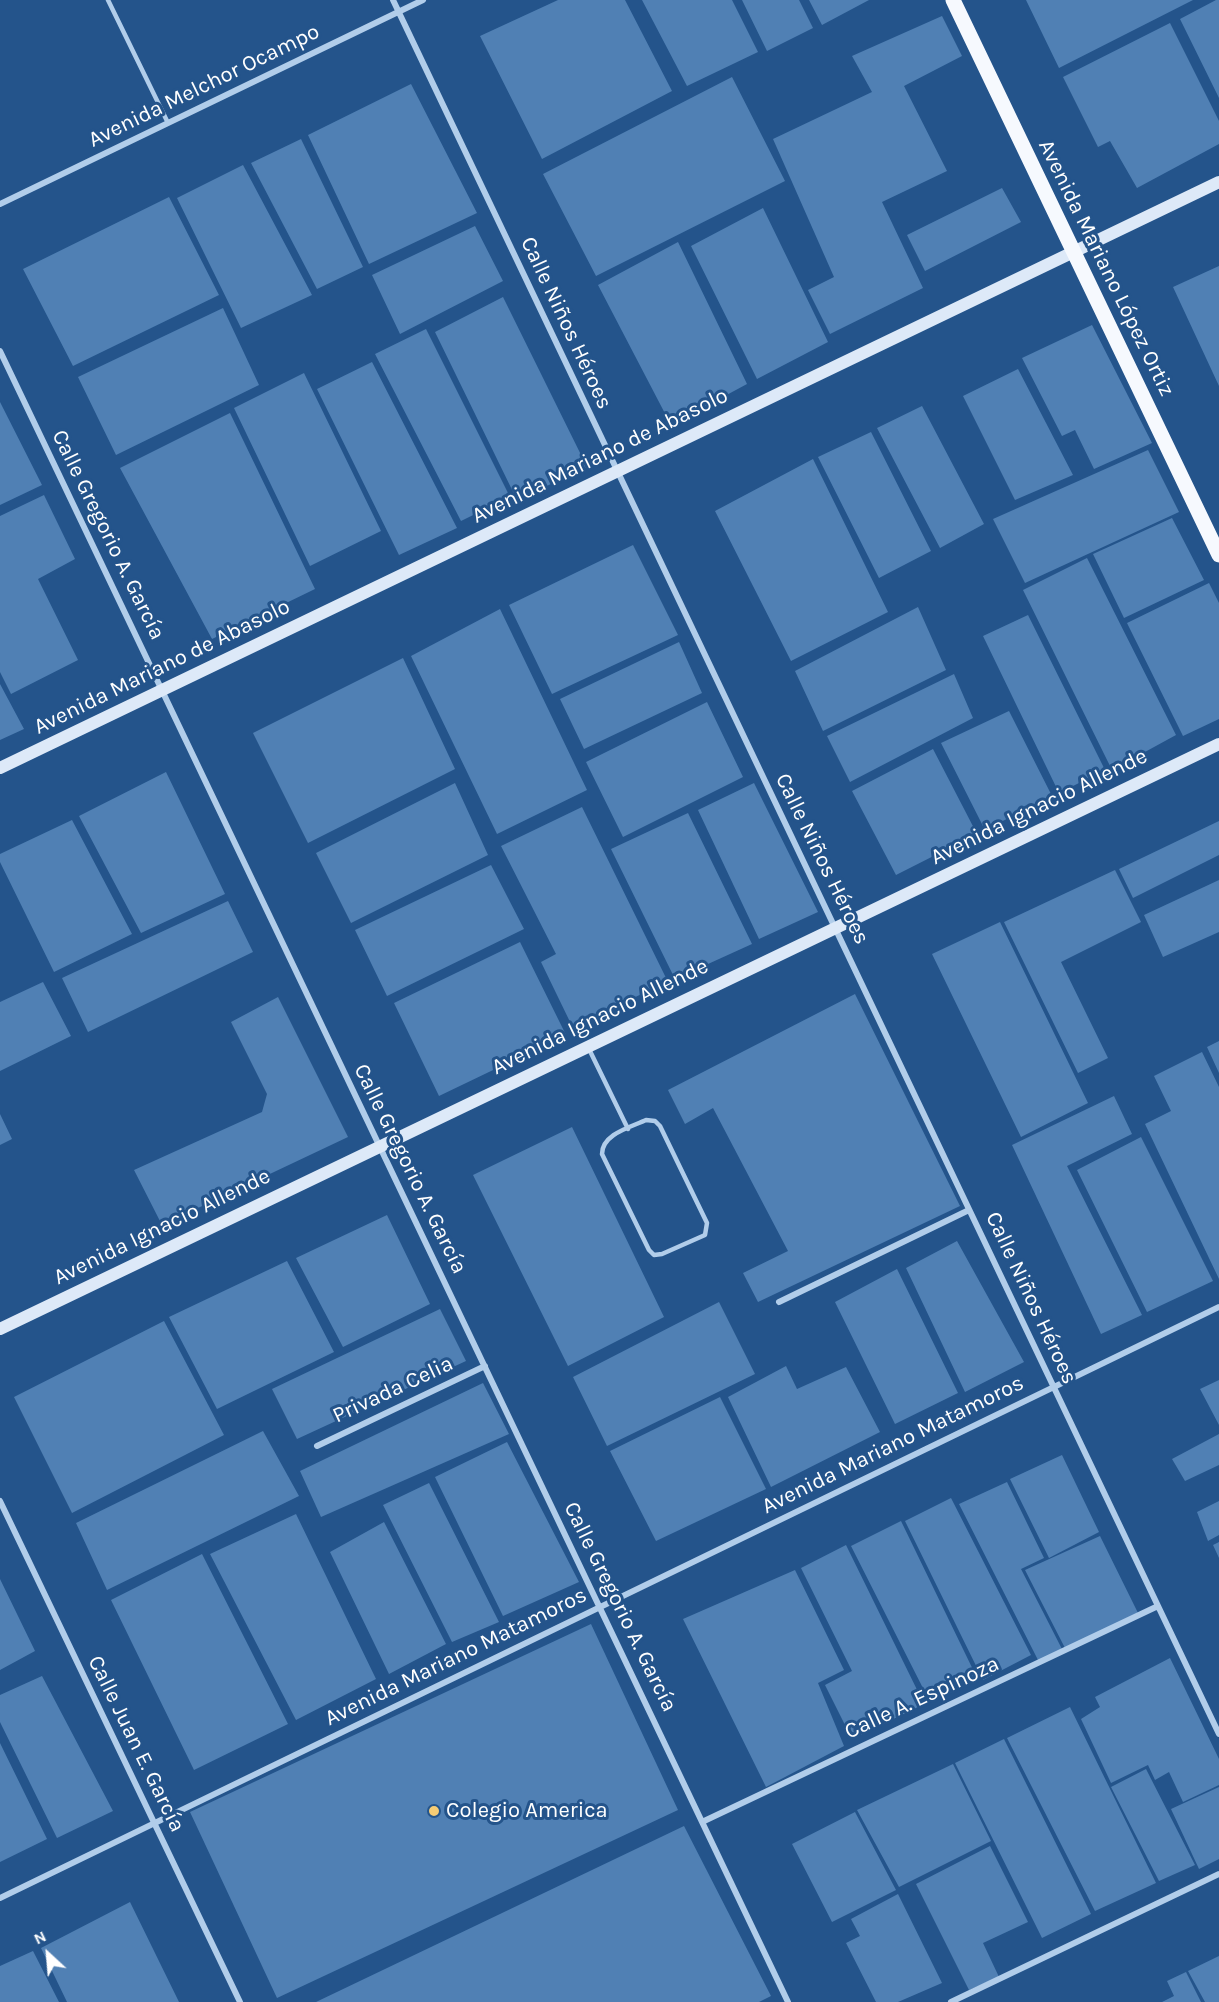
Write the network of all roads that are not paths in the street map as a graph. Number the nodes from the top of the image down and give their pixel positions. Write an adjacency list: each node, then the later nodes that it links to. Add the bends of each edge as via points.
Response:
1 (108, 0): 6 (lane)
2 (393, 0): 5 (street, Calle Niños Héroes)
3 (423, 0): 5 (street, Avenida Melchor Ocampo)
4 (953, 0): 9 (main road, Avenida Mariano López Ortiz)
5 (398, 12): 6 (street, Avenida Melchor Ocampo); 11 (street, Calle Niños Héroes)
6 (168, 123): 8 (street, Avenida Melchor Ocampo)
7 (1219, 182): 9 (street, Avenida Mariano de Abasolo)
8 (0, 204)
9 (1074, 251): 11 (street, Avenida Mariano de Abasolo); 12 (main road, Avenida Mariano López Ortiz)
10 (0, 351): 13 (street, Calle Gregorio A. García)
11 (617, 471): 13 (street, Avenida Mariano de Abasolo); 16 (street, Calle Niños Héroes)
12 (1219, 555)
13 (162, 690): 15 (street, Avenida Mariano de Abasolo); 19 (street, Calle Gregorio A. García)
14 (1219, 744): 16 (street, Avenida Ignacio Allende)
15 (0, 768)
16 (835, 928): 17 (street, Avenida Ignacio Allende); 20 (street, Calle Niños Héroes)
17 (587, 1047): 18 (lane); 19 (street, Avenida Ignacio Allende)
18 (628, 1129): 18 (lane, via 646,1120 660,1126 707,1223 705,1235 662,1254 654,1255 649,1250 602,1154 606,1140)
19 (380, 1146): 23 (street, Avenida Ignacio Allende); 24 (street, Calle Gregorio A. García)
20 (969, 1210): 21 (street); 25 (street, Calle Niños Héroes)
21 (779, 1302)
22 (1219, 1307): 25 (street, Avenida Mariano Matamoros)
23 (0, 1329)
24 (485, 1366): 26 (street, Privada Celia); 29 (street, Calle Gregorio A. García)
25 (1054, 1387): 28 (street, Calle Niños Héroes); 29 (street, Avenida Mariano Matamoros)
26 (317, 1446)
27 (0, 1501): 32 (street, Calle Juan E. García)
28 (1158, 1606): 30 (street, Calle Niños Héroes); 31 (street, Calle A. Espinoza)
29 (600, 1607): 31 (street, Calle Gregorio A. García); 32 (street, Avenida Mariano Matamoros)
30 (1219, 1734)
31 (702, 1822): 36 (street, Calle Gregorio A. García)
32 (154, 1823): 34 (street, Avenida Mariano Matamoros); 35 (street, Calle Juan E. García)
33 (1219, 1874): 37 (street)
34 (0, 1898)
35 (240, 2002)
36 (788, 2002)
37 (951, 2002)

